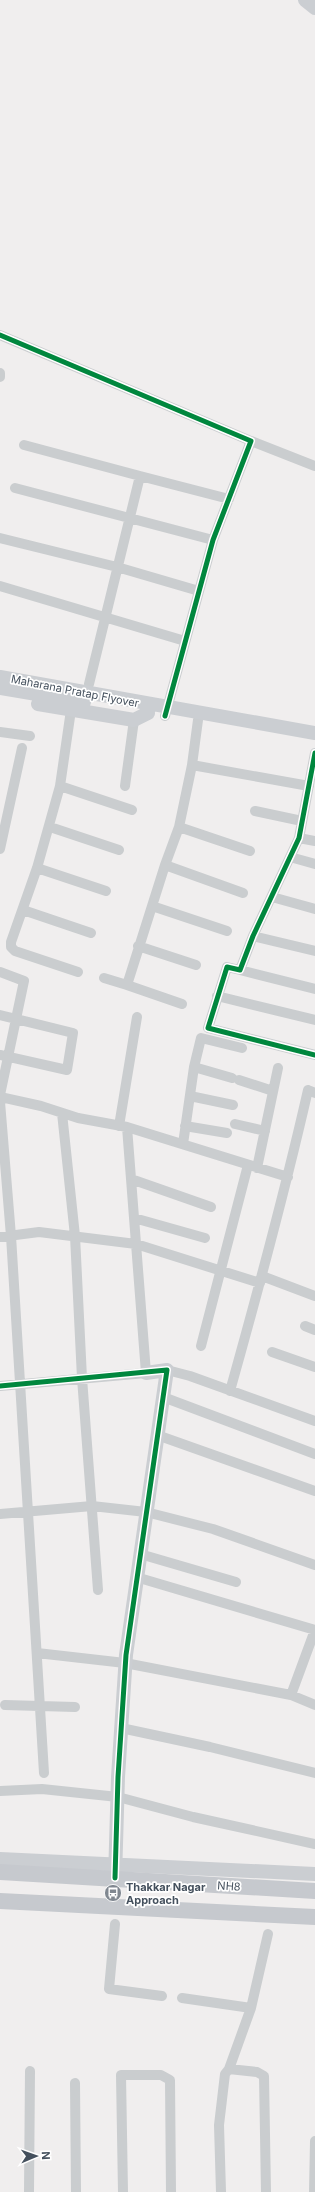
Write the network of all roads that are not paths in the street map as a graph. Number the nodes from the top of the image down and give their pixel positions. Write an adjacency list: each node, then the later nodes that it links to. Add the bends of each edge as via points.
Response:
1 (305, 0): 2 (street)
2 (315, 8)
3 (0, 335): 6 (street)
4 (0, 373): 5 (street)
5 (0, 377)
6 (251, 442): 8 (street); 11 (street)
7 (24, 445): 9 (street)
8 (315, 466)
9 (140, 476): 11 (street); 12 (street)
10 (15, 488): 12 (street)
11 (229, 499): 14 (street)
12 (129, 518): 14 (street); 15 (street)
13 (0, 538): 15 (street)
14 (213, 540): 17 (street)
15 (117, 567): 17 (street); 18 (street)
16 (0, 586): 18 (street)
17 (199, 591): 19 (street)
18 (105, 616): 19 (street); 22 (street)
19 (185, 641): 28 (street)
20 (0, 668): 22 (street)
21 (0, 677): 25 (street, Maharana Pratap Flyover)
22 (89, 684): 26 (street, via 138,693)
23 (0, 688): 25 (street, Maharana Pratap Flyover)
24 (0, 697): 27 (street)
25 (122, 704): 26 (street, Maharana Pratap Flyover)
26 (149, 709): 28 (street, Maharana Pratap Flyover); 29 (street)
27 (71, 710): 29 (street); 38 (street)
28 (166, 712): 30 (street); 32 (street)
29 (134, 720): 39 (street)
30 (198, 720): 34 (street); 37 (street)
31 (0, 732): 33 (street)
32 (315, 733)
33 (30, 736)
34 (315, 740)
35 (22, 748): 44 (street)
36 (315, 753): 40 (street)
37 (192, 766): 40 (street); 46 (street)
38 (60, 786): 42 (street); 47 (street)
39 (125, 786)
40 (309, 786): 41 (street)
41 (310, 805): 45 (street)
42 (132, 810)
43 (255, 811): 45 (street)
44 (3, 815): 50 (street)
45 (302, 821): 48 (street)
46 (179, 827): 52 (street); 55 (street)
47 (50, 828): 51 (street); 56 (street)
48 (299, 838): 49 (street); 53 (street)
49 (315, 841)
50 (0, 849)
51 (119, 850)
52 (250, 850)
53 (290, 857): 54 (street); 59 (street)
54 (315, 864)
55 (165, 865): 58 (street); 60 (street)
56 (37, 868): 57 (street); 62 (street)
57 (106, 891)
58 (243, 893)
59 (272, 897): 61 (street); 65 (street)
60 (152, 906): 63 (street); 66 (street)
61 (315, 908)
62 (23, 910): 64 (street); 71 (street, via 11,942 15,951)
63 (227, 931)
64 (90, 933)
65 (253, 936): 67 (street); 69 (street)
66 (138, 946): 68 (street); 73 (street)
67 (315, 951)
68 (196, 965)
69 (240, 970): 74 (street); 75 (street, via 227,967)
70 (0, 972): 79 (street, via 24,981)
71 (78, 972)
72 (104, 978): 73 (street)
73 (127, 985): 76 (street)
74 (315, 989)
75 (217, 996): 80 (street); 82 (street, via 208,1028)
76 (182, 1004)
77 (0, 1015): 79 (street)
78 (137, 1017): 94 (street)
79 (16, 1018): 83 (street); 83 (street, via 73,1033 67,1070)
80 (315, 1020)
81 (242, 1048): 84 (street, via 201,1038)
82 (315, 1055)
83 (4, 1056): 88 (street)
84 (194, 1067): 86 (street); 89 (street)
85 (278, 1068): 86 (street)
86 (273, 1091): 96 (street)
87 (315, 1093): 100 (street, via 308,1090)
88 (0, 1096): 92 (street)
89 (190, 1096): 91 (street); 95 (street)
90 (0, 1102): 104 (street)
91 (233, 1105)
92 (62, 1113): 94 (street); 105 (street)
93 (235, 1124): 96 (street)
94 (123, 1126): 98 (street); 101 (street)
95 (186, 1126): 97 (street); 98 (street)
96 (265, 1131): 99 (street)
97 (226, 1133)
98 (183, 1144): 99 (street)
99 (253, 1166): 100 (street); 109 (street)
100 (288, 1177): 110 (street)
101 (131, 1178): 102 (street); 103 (street)
102 (211, 1207)
103 (134, 1218): 107 (street); 108 (street)
104 (10, 1236): 105 (street, via 39,1232); 106 (street); 118 (street)
105 (75, 1236): 108 (street); 117 (street)
106 (0, 1237)
107 (205, 1238)
108 (136, 1244): 109 (street); 116 (street)
109 (221, 1271): 110 (street); 112 (street)
110 (261, 1279): 111 (street); 120 (street)
111 (315, 1296)
112 (201, 1346)
113 (272, 1352): 114 (street)
114 (315, 1367)
115 (167, 1370): 116 (street); 120 (street); 121 (street)
116 (146, 1373): 117 (street)
117 (82, 1378): 118 (street); 126 (street)
118 (19, 1384): 119 (street); 127 (street)
119 (0, 1386)
120 (230, 1391): 122 (street)
121 (163, 1397): 123 (street); 124 (street)
122 (315, 1421)
123 (157, 1435): 125 (street); 128 (street)
124 (315, 1454)
125 (315, 1491)
126 (92, 1506): 127 (street); 128 (street); 134 (street)
127 (28, 1512): 129 (street); 136 (street)
128 (146, 1512): 130 (street); 131 (street, via 213,1529)
129 (0, 1514)
130 (140, 1554): 132 (street); 133 (street)
131 (315, 1565)
132 (136, 1577): 135 (street); 137 (street)
133 (236, 1582)
134 (98, 1590)
135 (315, 1630): 138 (street)
136 (37, 1653): 137 (street); 140 (street)
137 (125, 1662): 138 (street); 143 (street)
138 (292, 1695): 141 (street)
139 (5, 1705): 140 (street)
140 (40, 1705): 142 (street); 144 (street)
141 (315, 1705)
142 (75, 1707)
143 (121, 1728): 145 (street, via 174,1738); 147 (street)
144 (44, 1773)
145 (315, 1773)
146 (0, 1791): 147 (street, via 42,1789)
147 (118, 1797): 148 (street, via 193,1817); 151 (street)
148 (315, 1844)
149 (0, 1859): 151 (street)
150 (0, 1872): 151 (main road, NH8)
151 (115, 1872): 152 (street); 153 (main road, NH8)
152 (315, 1874)
153 (315, 1891)
154 (0, 1900): 155 (main road)
155 (315, 1917)
156 (115, 1924): 158 (street, via 109,1989)
157 (268, 1934): 160 (street)
158 (162, 1996)
159 (182, 1998): 160 (street)
160 (251, 2008): 161 (street)
161 (229, 2069): 169 (street, via 225,2074 219,2125); 170 (street, via 257,2072 264,2076)
162 (30, 2072): 165 (street)
163 (75, 2083): 166 (street)
164 (315, 2141): 171 (street)
165 (29, 2192)
166 (76, 2192)
167 (123, 2192): 168 (street, via 121,2075 161,2075 170,2080)
168 (171, 2192)
169 (220, 2192)
170 (266, 2192)
171 (314, 2192)

